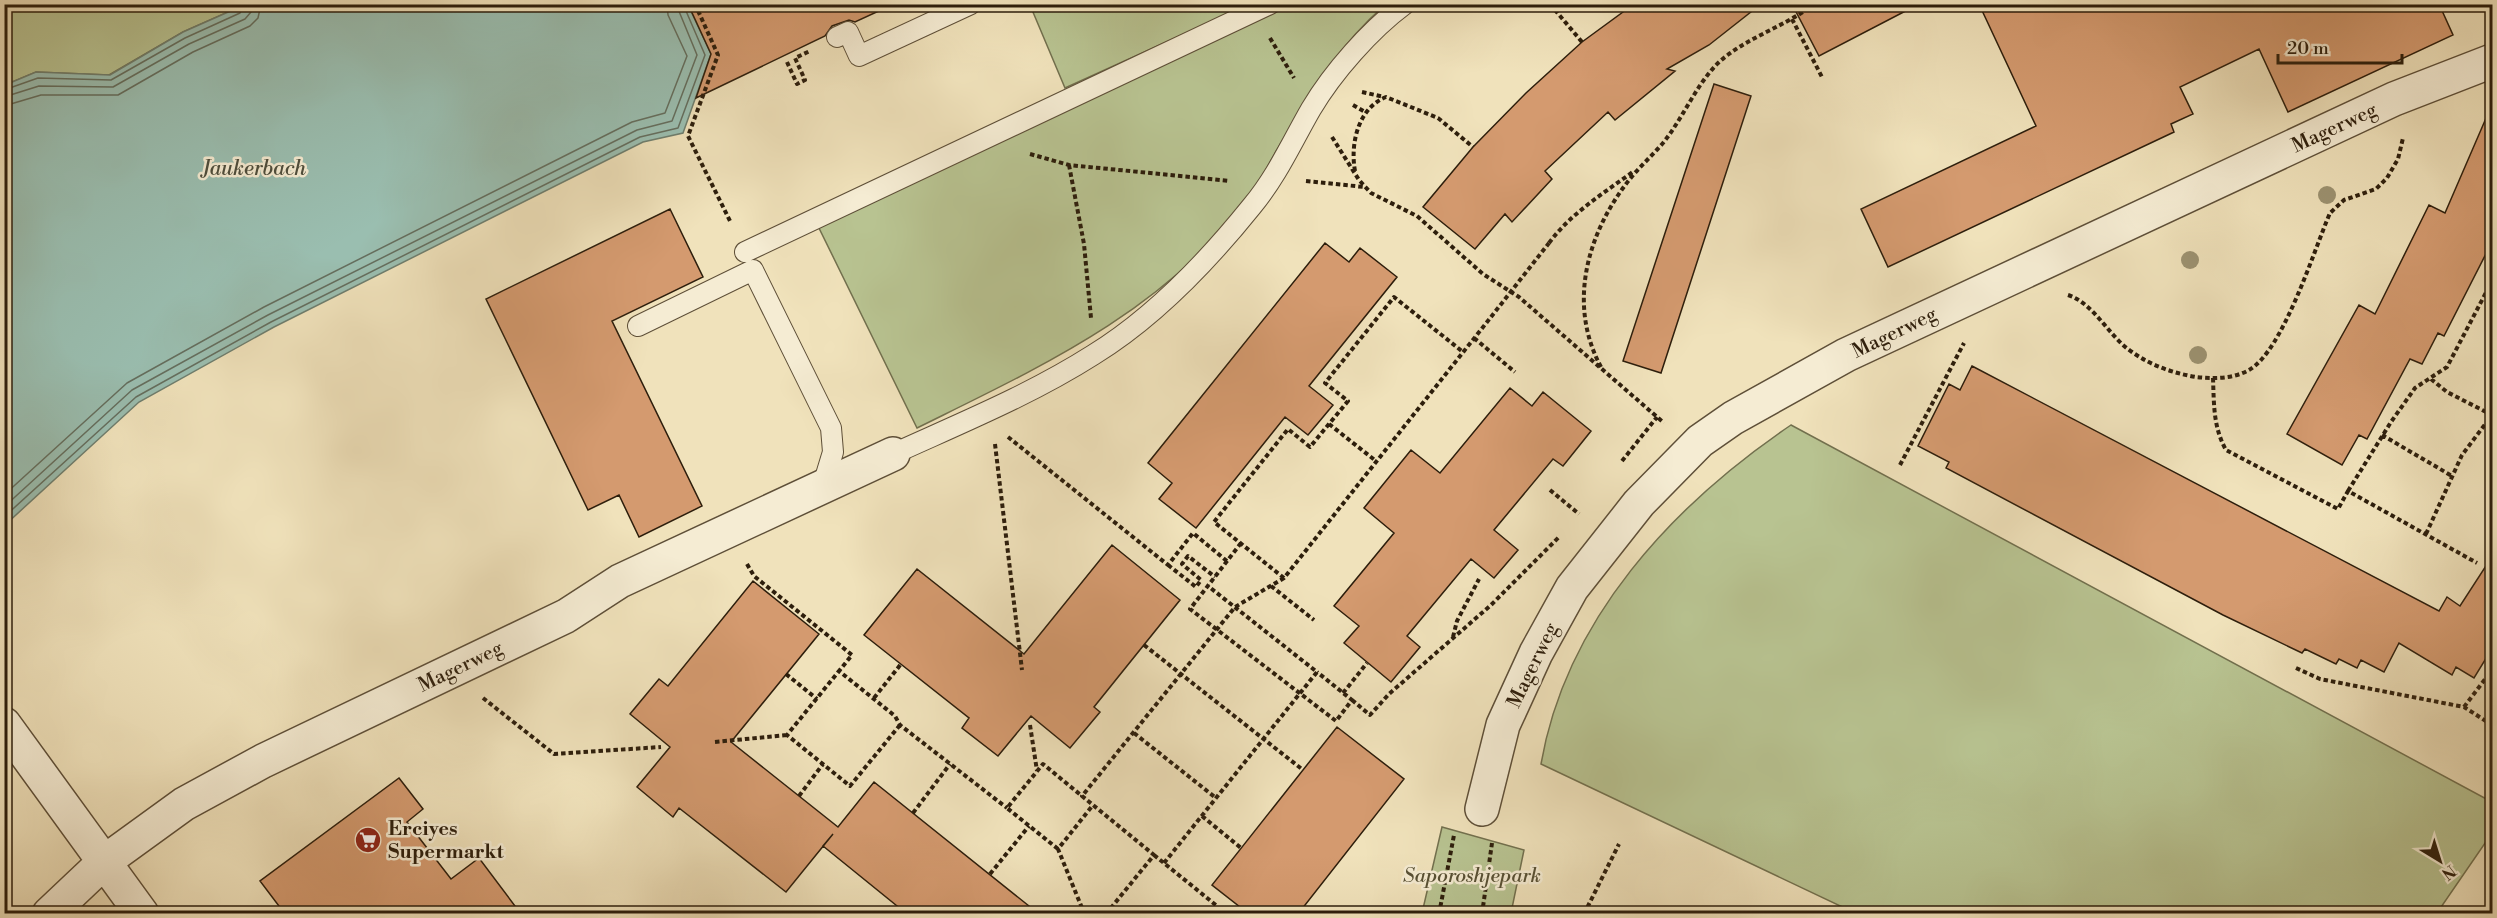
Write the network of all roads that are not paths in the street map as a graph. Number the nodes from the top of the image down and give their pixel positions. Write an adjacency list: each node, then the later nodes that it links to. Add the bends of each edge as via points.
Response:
1 (972, 4): 4 (lane, via 860,56 848,32)
2 (1405, 4): 8 (lane, via 1364,41 1312,108 1270,182 1228,234 1170,295 1093,355 988,419)
3 (1263, 8): 6 (lane)
4 (837, 37)
5 (2493, 61): 11 (street, Magerweg, via 2394,99 1959,301 1846,356 1733,418 1700,441 1604,544 1572,588 1503,725)
6 (745, 252)
7 (638, 326): 9 (lane, via 753,270 831,428 833,452)
8 (893, 454): 9 (street, Magerweg)
9 (823, 485): 12 (street, Magerweg, via 620,581 566,616 263,761 194,799)
10 (4, 724): 12 (street)
11 (1482, 809)
12 (104, 862): 13 (street, Magerweg); 14 (street)
13 (49, 914)
14 (142, 914)

